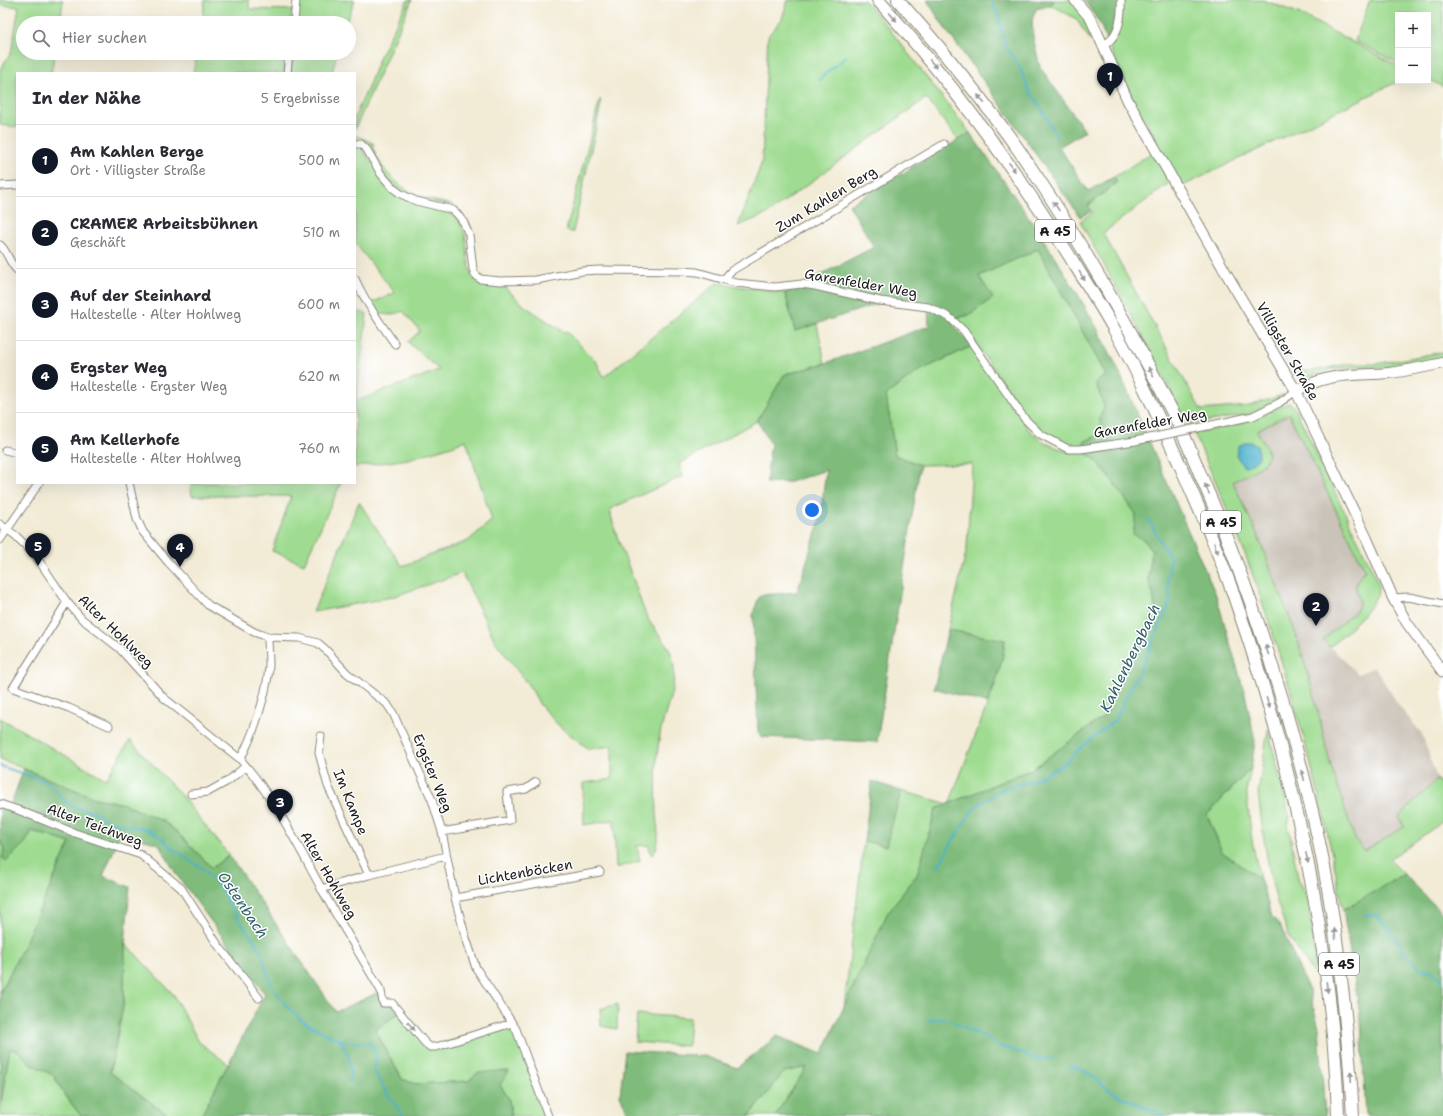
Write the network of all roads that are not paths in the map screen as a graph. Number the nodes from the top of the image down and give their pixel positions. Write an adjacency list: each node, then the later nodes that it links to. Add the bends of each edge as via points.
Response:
1 (296, 0): 6 (street)
2 (878, 0): 49 (highway, A 45, one-way to 49, via 930,60 992,139 1055,232 1122,344 1160,422 1216,549 1236,600 1268,704 1299,820 1318,919 1336,1066)
3 (898, 0): 50 (highway, A 45, one-way to 3, via 1350,1056 1340,976 1331,908 1313,813 1289,719 1260,626 1221,522 1178,423 1136,341 1084,250 991,113)
4 (1075, 0): 7 (main road, Villigster Straße, via 1091,19)
5 (1121, 0): 7 (street, via 1119,26 1108,43)
6 (295, 16)
7 (1103, 46): 20 (main road, Villigster Straße, via 1118,81 1144,129)
8 (288, 60): 9 (street)
9 (287, 72)
10 (356, 144): 16 (street, Garenfelder Weg, via 361,144 368,150 386,181 401,194 416,201 453,210 458,215 467,229 473,269 480,279 536,280 600,270 683,271)
11 (944, 144): 16 (street, Zum Kahlen Berg, via 731,272)
12 (16, 184): 13 (street)
13 (0, 186)
14 (0, 245): 15 (street)
15 (16, 269)
16 (724, 279): 20 (street, Garenfelder Weg, bridge, via 736,283 815,286 880,301 928,307 949,317 964,330 1024,418 1034,429 1068,449 1135,441 1253,416 1279,403)
17 (356, 281): 18 (street, via 373,314)
18 (395, 344)
19 (1443, 363): 20 (main road, via 1390,373 1336,376)
20 (1296, 390): 28 (main road, Villigster Straße)
21 (5, 450): 22 (street)
22 (16, 452)
23 (38, 484): 26 (street)
24 (129, 484): 31 (street, Ergster Weg, via 139,525 168,562 208,605 254,632)
25 (0, 524): 26 (street, Alter Hohlweg)
26 (8, 530): 27 (street); 29 (street, Alter Hohlweg, via 35,555)
27 (0, 540)
28 (1393, 598): 30 (street, via 1409,597); 32 (main road, Villigster Straße, via 1407,623)
29 (67, 602): 33 (street, via 13,688 69,708); 35 (street, Alter Hohlweg, via 82,619 119,648 164,698)
30 (1443, 604)
31 (268, 637): 35 (street, via 269,666 266,686 247,748); 40 (street, Ergster Weg, via 299,638 318,643 347,673 387,704 399,724 432,800)
32 (1443, 672)
33 (109, 726)
34 (321, 736): 43 (street, Im Kampe, via 319,753 328,786)
35 (240, 759): 36 (street, Alter Hohlweg)
36 (246, 766): 38 (street, via 228,781 208,792); 44 (street, Alter Hohlweg, via 290,833)
37 (536, 782): 40 (street, Ergster Weg, via 526,789 507,792 510,820)
38 (190, 794)
39 (0, 804): 46 (street, Alter Teichweg, via 141,855 150,861 181,888 218,945)
40 (442, 832): 41 (street, Ergster Weg)
41 (446, 856): 43 (street); 45 (street, Ergster Weg)
42 (600, 872): 45 (street, Lichtenböcken)
43 (369, 875): 44 (street)
44 (321, 889): 47 (street, Alter Hohlweg, one-way to 47, via 382,991 383,1003 392,1003 425,1044 436,1047)
45 (456, 898): 47 (street, Ergster Weg, via 476,968)
46 (259, 998)
47 (512, 1023): 48 (street, Ergster Weg)
48 (548, 1116)
49 (1338, 1116)
50 (1353, 1116)

